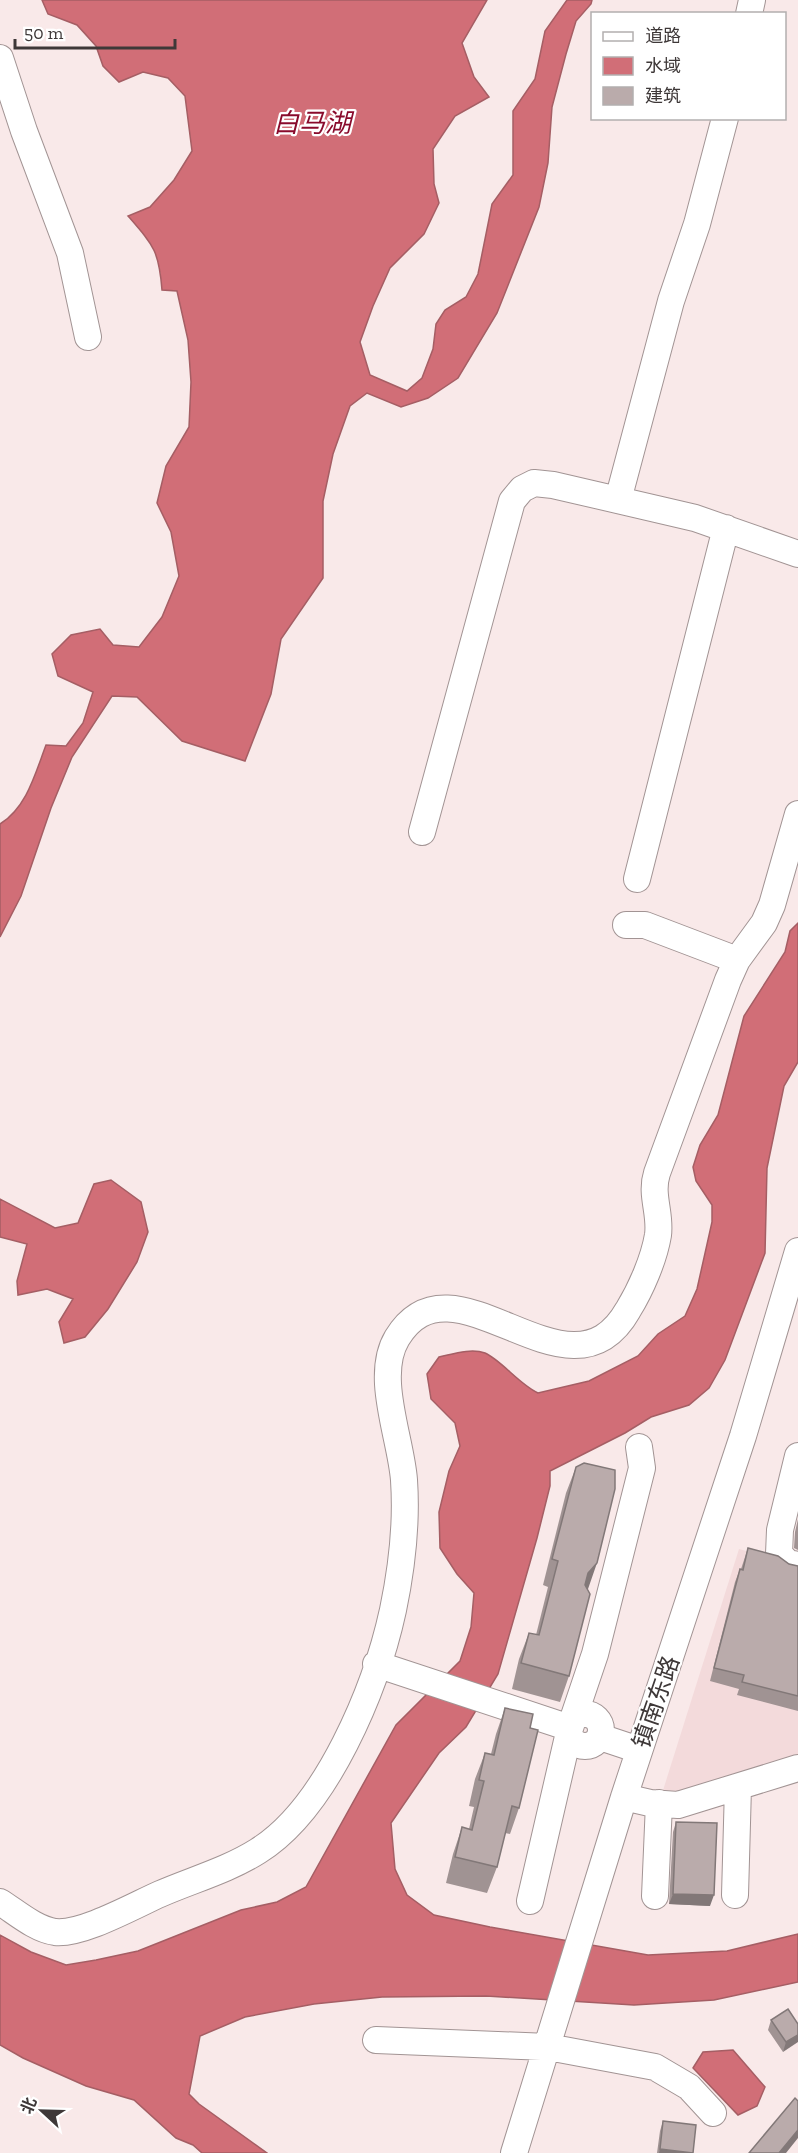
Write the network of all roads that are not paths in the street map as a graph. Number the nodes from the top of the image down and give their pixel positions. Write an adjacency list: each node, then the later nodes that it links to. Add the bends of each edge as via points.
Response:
1 (0, 58): 3 (street, via 70,253)
2 (724, 120): 4 (street)
3 (88, 337)
4 (618, 500): 5 (street); 8 (street, via 534,483 512,501)
5 (726, 528): 6 (street); 9 (street)
6 (798, 554)
7 (798, 814): 11 (street, via 772,904)
8 (422, 832)
9 (637, 879)
10 (626, 925): 11 (street, via 645,925)
11 (737, 960): 16 (street, via 653,1187 658,1235 649,1263 628,1311 618,1324 589,1343 559,1345 464,1309 433,1309 406,1325 394,1343 388,1384 404,1477 402,1562 390,1622)
12 (798, 1251): 18 (street, 镇南东路, via 740,1447)
13 (639, 1448): 17 (street, via 642,1468 637,1490 596,1654)
14 (798, 1456): 15 (street, via 780,1530 779,1554 788,1563)
15 (798, 1565)
16 (376, 1664): 17 (street); 26 (street, via 332,1767 297,1819 256,1852 111,1917 70,1931 54,1932 38,1926)
17 (570, 1728): 18 (street, via 580,1716 590,1715 598,1722 600,1737); 25 (street)
18 (639, 1750): 21 (street, 镇南东路)
19 (798, 1768): 20 (street)
20 (738, 1787): 22 (street, via 678,1804); 23 (street)
21 (624, 1797): 22 (street); 28 (street, 镇南东路)
22 (659, 1803): 24 (street)
23 (735, 1895)
24 (655, 1896)
25 (530, 1901)
26 (0, 1902)
27 (376, 2040): 28 (street)
28 (550, 2040): 29 (street, via 655,2067 689,2087); 30 (street, 镇南东路)
29 (713, 2113)
30 (514, 2153)

